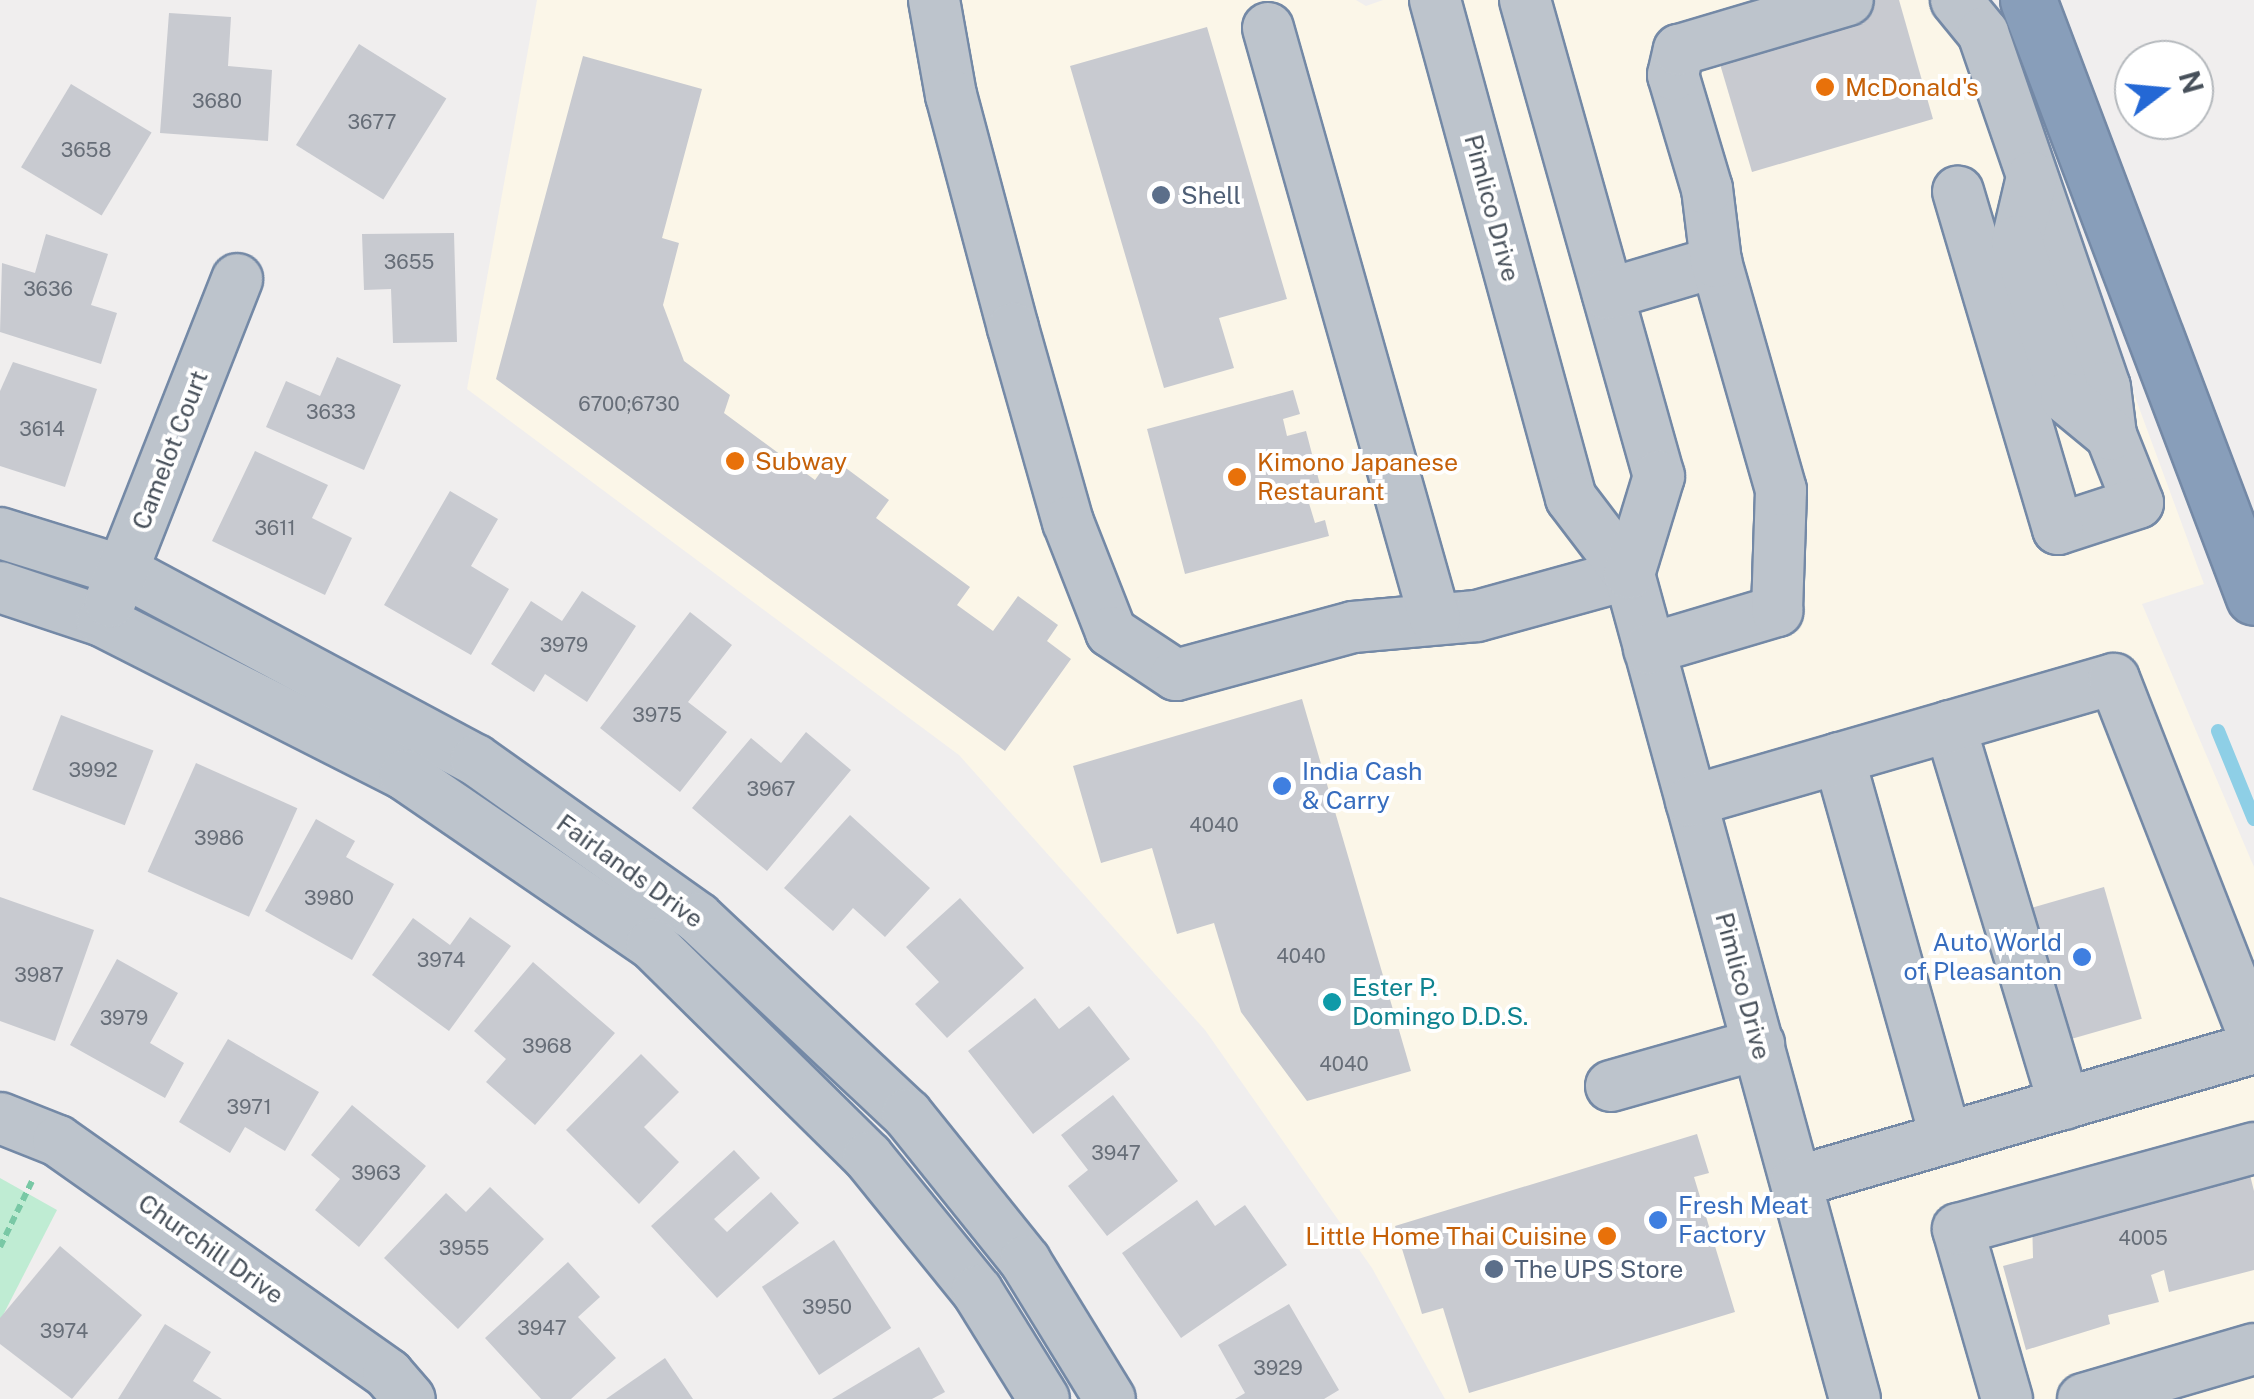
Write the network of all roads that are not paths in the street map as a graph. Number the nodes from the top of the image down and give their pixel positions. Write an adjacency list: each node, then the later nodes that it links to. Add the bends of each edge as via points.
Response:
1 (934, 0): 17 (street, via 950,95 1013,328 1068,522 1110,632 1176,675 1353,626)
2 (1435, 0): 14 (street, Pimlico Drive, via 1571,498)
3 (1525, 0): 11 (street)
4 (1848, 0): 9 (street, via 1679,50 1673,75 1707,189)
5 (1956, 0): 8 (street, via 1982,33 2105,387 2111,435 2138,503 2058,529)
6 (2028, 0): 16 (highway)
7 (1268, 28): 17 (street)
8 (1958, 191)
9 (1716, 262): 11 (street); 19 (street, via 1781,490 1777,611)
10 (237, 279): 13 (street, Camelot Court)
11 (1608, 294): 14 (street, via 1659,476)
12 (0, 533): 13 (street, Fairlands Drive)
13 (122, 572): 18 (street, Camelot Court); 35 (street, Fairlands Drive, via 476,760 698,918 906,1114 1026,1261)
14 (1628, 574): 17 (street, via 1477,616); 19 (street, Pimlico Drive)
15 (0, 587): 18 (street, Fairlands Drive)
16 (2254, 596)
17 (1435, 620)
18 (102, 621): 34 (street, Fairlands Drive, via 405,775 652,944 868,1156 977,1291)
19 (1649, 648): 22 (street, Pimlico Drive)
20 (1950, 726): 21 (street); 23 (street, via 2114,679); 27 (street)
21 (1839, 758): 22 (street); 29 (street)
22 (1692, 801): 24 (street, Pimlico Drive)
23 (2254, 1037)
24 (1759, 1044): 26 (street); 31 (street, Pimlico Drive)
25 (2254, 1048): 27 (street)
26 (1610, 1086)
27 (2064, 1104): 29 (street)
28 (0, 1118): 33 (street, Churchill Drive, via 58,1141)
29 (1946, 1138): 31 (street)
30 (2254, 1148): 37 (street, via 1958,1228)
31 (1796, 1182): 36 (street, Pimlico Drive)
32 (2254, 1349): 38 (street)
33 (387, 1391)
34 (1044, 1399)
35 (1110, 1399)
36 (1855, 1399)
37 (2007, 1399)
38 (2083, 1399)

